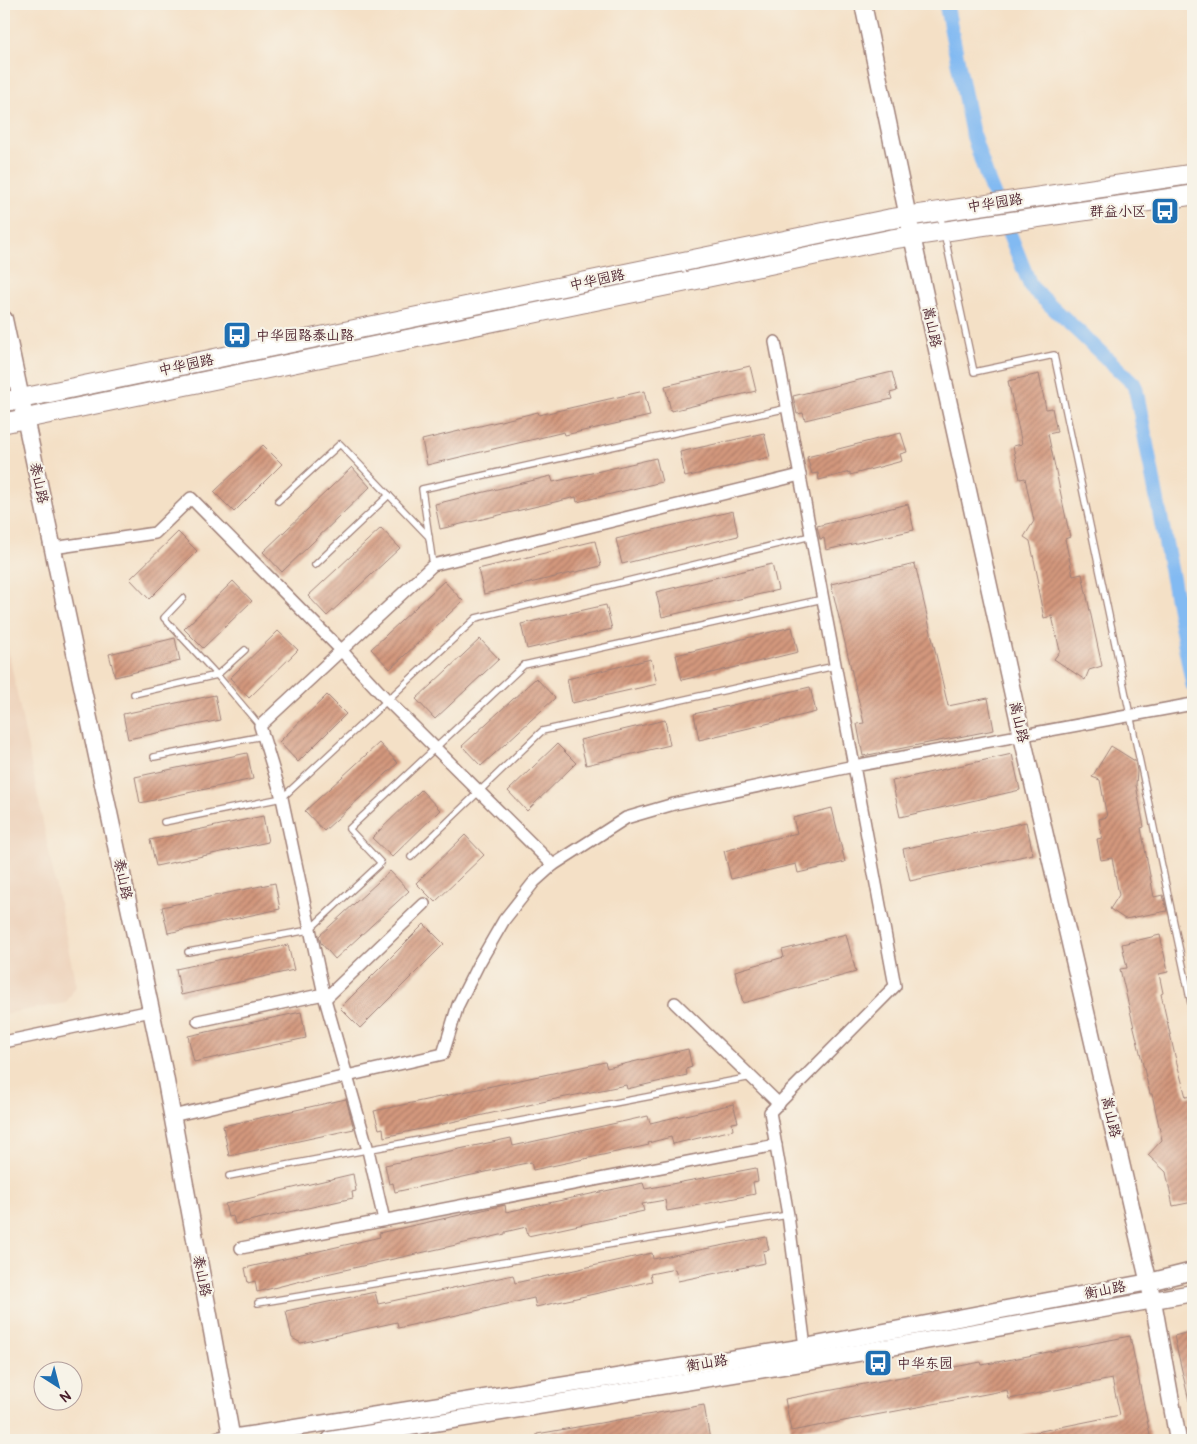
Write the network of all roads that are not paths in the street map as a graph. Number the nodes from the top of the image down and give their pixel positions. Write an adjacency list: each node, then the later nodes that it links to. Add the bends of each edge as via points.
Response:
1 (863, 4): 5 (street, 嵩山路)
2 (1193, 174): 4 (main road, 中华园路)
3 (1193, 195): 6 (main road, 中华园路)
4 (939, 212): 5 (main road, 中华园路); 6 (lane)
5 (908, 216): 7 (street, 嵩山路); 10 (main road, 中华园路)
6 (944, 232): 7 (main road, 中华园路); 31 (lane, via 974,372 1054,355)
7 (912, 236): 12 (main road, 中华园路); 33 (street, 嵩山路)
8 (4, 319): 10 (street, 泰山路)
9 (775, 342): 11 (street)
10 (13, 401): 12 (street, 泰山路)
11 (788, 408): 14 (street); 18 (lane, via 422,489)
12 (25, 419): 13 (main road, 中华园路); 19 (street, 泰山路)
13 (4, 423)
14 (800, 475): 17 (street); 21 (street)
15 (389, 495): 16 (lane, via 340,444); 18 (lane); 20 (lane)
16 (278, 501)
17 (811, 536): 23 (street); 29 (lane, via 476,618)
18 (429, 537): 21 (lane)
19 (53, 548): 25 (street, via 155,533 191,498); 47 (street, 泰山路)
20 (315, 565)
21 (433, 565): 25 (street)
22 (183, 598): 27 (lane, via 164,618)
23 (823, 599): 26 (street); 34 (lane, via 524,665)
24 (245, 650): 27 (lane)
25 (341, 650): 29 (street); 32 (street)
26 (835, 666): 36 (street); 37 (lane, via 542,731)
27 (217, 675): 28 (lane); 32 (lane)
28 (134, 694)
29 (387, 700): 34 (street); 38 (lane)
30 (1193, 704): 31 (street)
31 (1130, 716): 33 (street); 48 (lane)
32 (262, 731): 35 (lane); 38 (street)
33 (1022, 736): 36 (street); 62 (street, 嵩山路)
34 (436, 748): 37 (street); 43 (lane, via 350,829 381,863)
35 (154, 757)
36 (854, 766): 41 (street, via 674,804 626,818); 53 (street, via 895,986)
37 (479, 792): 40 (lane); 41 (street)
38 (282, 798): 39 (lane); 43 (street)
39 (164, 822)
40 (411, 857)
41 (553, 865): 51 (street, via 534,882 504,920 458,1005 442,1054)
42 (424, 904): 45 (street)
43 (310, 930): 44 (lane); 45 (street)
44 (188, 952)
45 (324, 996): 49 (street); 51 (street)
46 (675, 1003): 52 (street)
47 (151, 1011): 50 (street); 54 (street, 泰山路)
48 (1193, 1013)
49 (198, 1021)
50 (4, 1042)
51 (347, 1076): 54 (street); 56 (street)
52 (752, 1078): 53 (street); 56 (lane)
53 (778, 1104): 55 (street, via 770,1112)
54 (172, 1116): 67 (street, 泰山路)
55 (776, 1146): 58 (street); 59 (street)
56 (368, 1150): 57 (lane); 59 (street)
57 (229, 1176)
58 (788, 1215): 65 (lane); 66 (street)
59 (384, 1220): 60 (street)
60 (241, 1248)
61 (1193, 1271): 62 (street, 衡山路)
62 (1149, 1282): 64 (street, 嵩山路); 66 (street, 衡山路)
63 (1193, 1294): 64 (street, 衡山路)
64 (1154, 1302): 68 (street, 衡山路); 69 (street, 嵩山路)
65 (258, 1303)
66 (805, 1347): 67 (street, 衡山路)
67 (227, 1440)
68 (330, 1440)
69 (1178, 1440)

